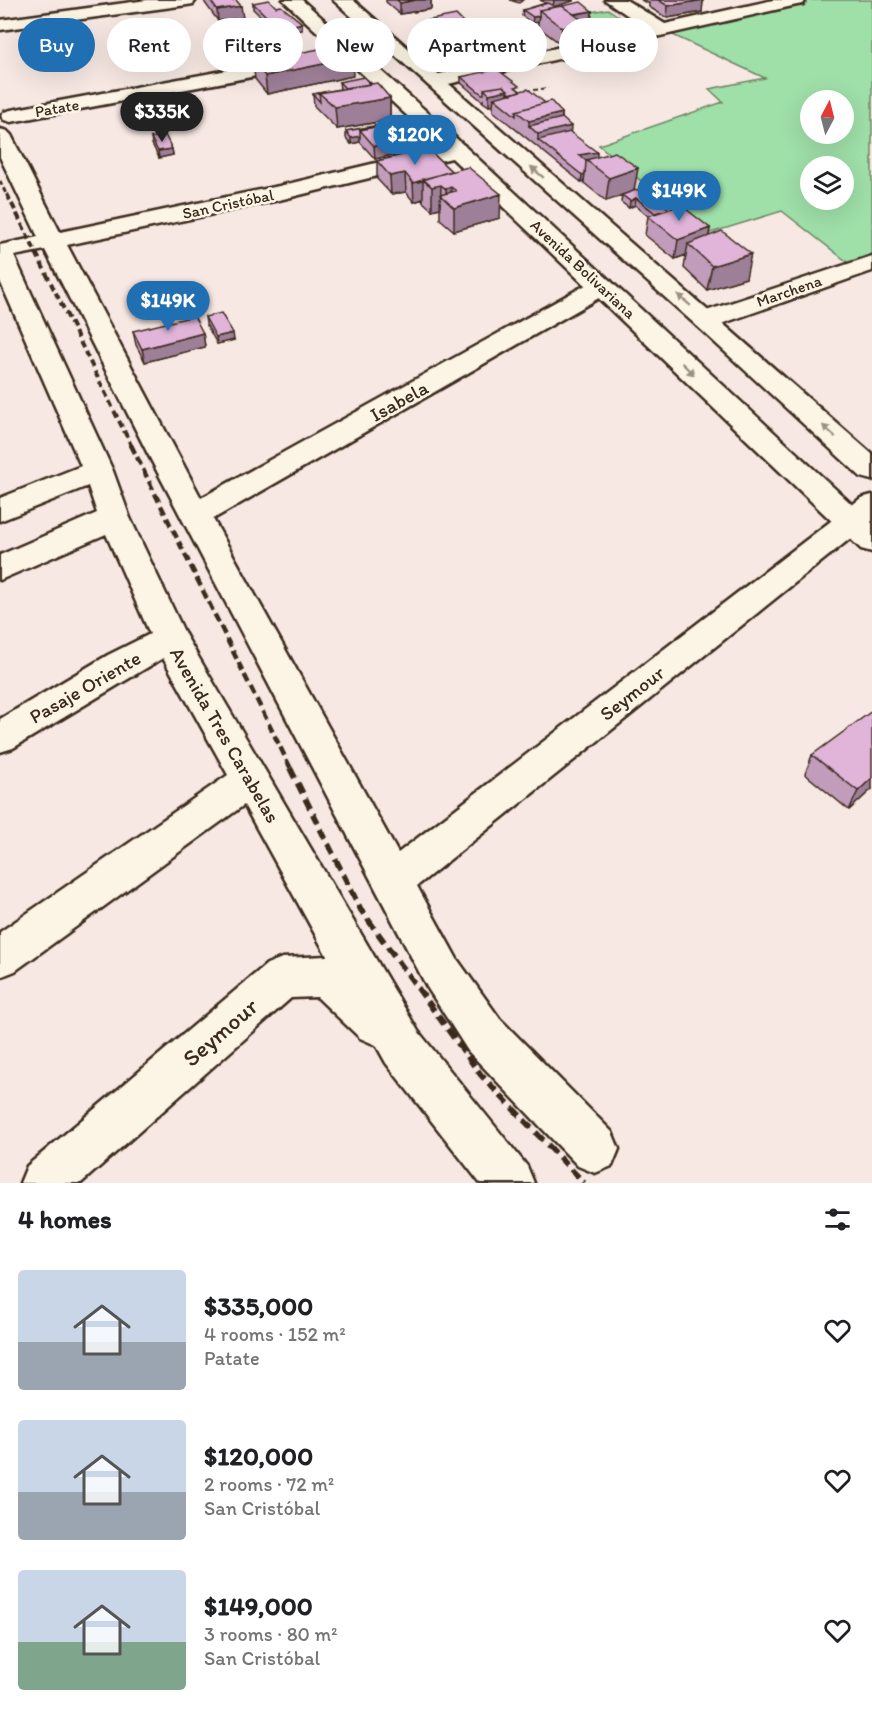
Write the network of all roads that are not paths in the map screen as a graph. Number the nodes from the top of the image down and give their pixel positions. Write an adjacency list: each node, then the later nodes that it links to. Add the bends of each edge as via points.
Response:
1 (187, 0): 7 (street)
2 (292, 0): 6 (street, Avenida Bolivariana)
3 (342, 0): 11 (street)
4 (614, 0): 8 (street)
5 (797, 0): 8 (street)
6 (315, 21)
7 (0, 25)
8 (662, 30): 11 (street)
9 (315, 61): 12 (street, Patate)
10 (372, 72): 13 (street, Avenida Bolivariana)
11 (435, 81): 18 (street, one-way to 11)
12 (5, 126): 14 (street)
13 (456, 150): 14 (street, San Cristóbal, via 279,194); 17 (street, Avenida Bolivariana)
14 (51, 240): 15 (street, San Cristóbal); 22 (street)
15 (0, 253): 20 (street, Avenida Tres Carabelas)
16 (872, 263): 18 (street, Marchena)
17 (602, 286): 22 (street, Isabela); 24 (street, Avenida Bolivariana, one-way to 24, via 768,446)
18 (706, 320): 19 (street, one-way to 18)
19 (872, 470)
20 (98, 471): 21 (street); 23 (street, Avenida Tres Carabelas)
21 (0, 510)
22 (196, 515): 29 (street)
23 (114, 518): 25 (street); 26 (street, Avenida Tres Carabelas)
24 (864, 522): 29 (street, Seymour)
25 (0, 568)
26 (170, 639): 27 (street, Pasaje Oriente); 28 (street, Avenida Tres Carabelas)
27 (0, 737)
28 (250, 780): 30 (street); 31 (street, Avenida Tres Carabelas)
29 (393, 881): 32 (street, via 442,973 484,1035)
30 (0, 957)
31 (402, 1047): 33 (street, Seymour, via 327,975 282,978); 34 (street, Avenida Tres Carabelas)
32 (595, 1149)
33 (44, 1183)
34 (510, 1183)

